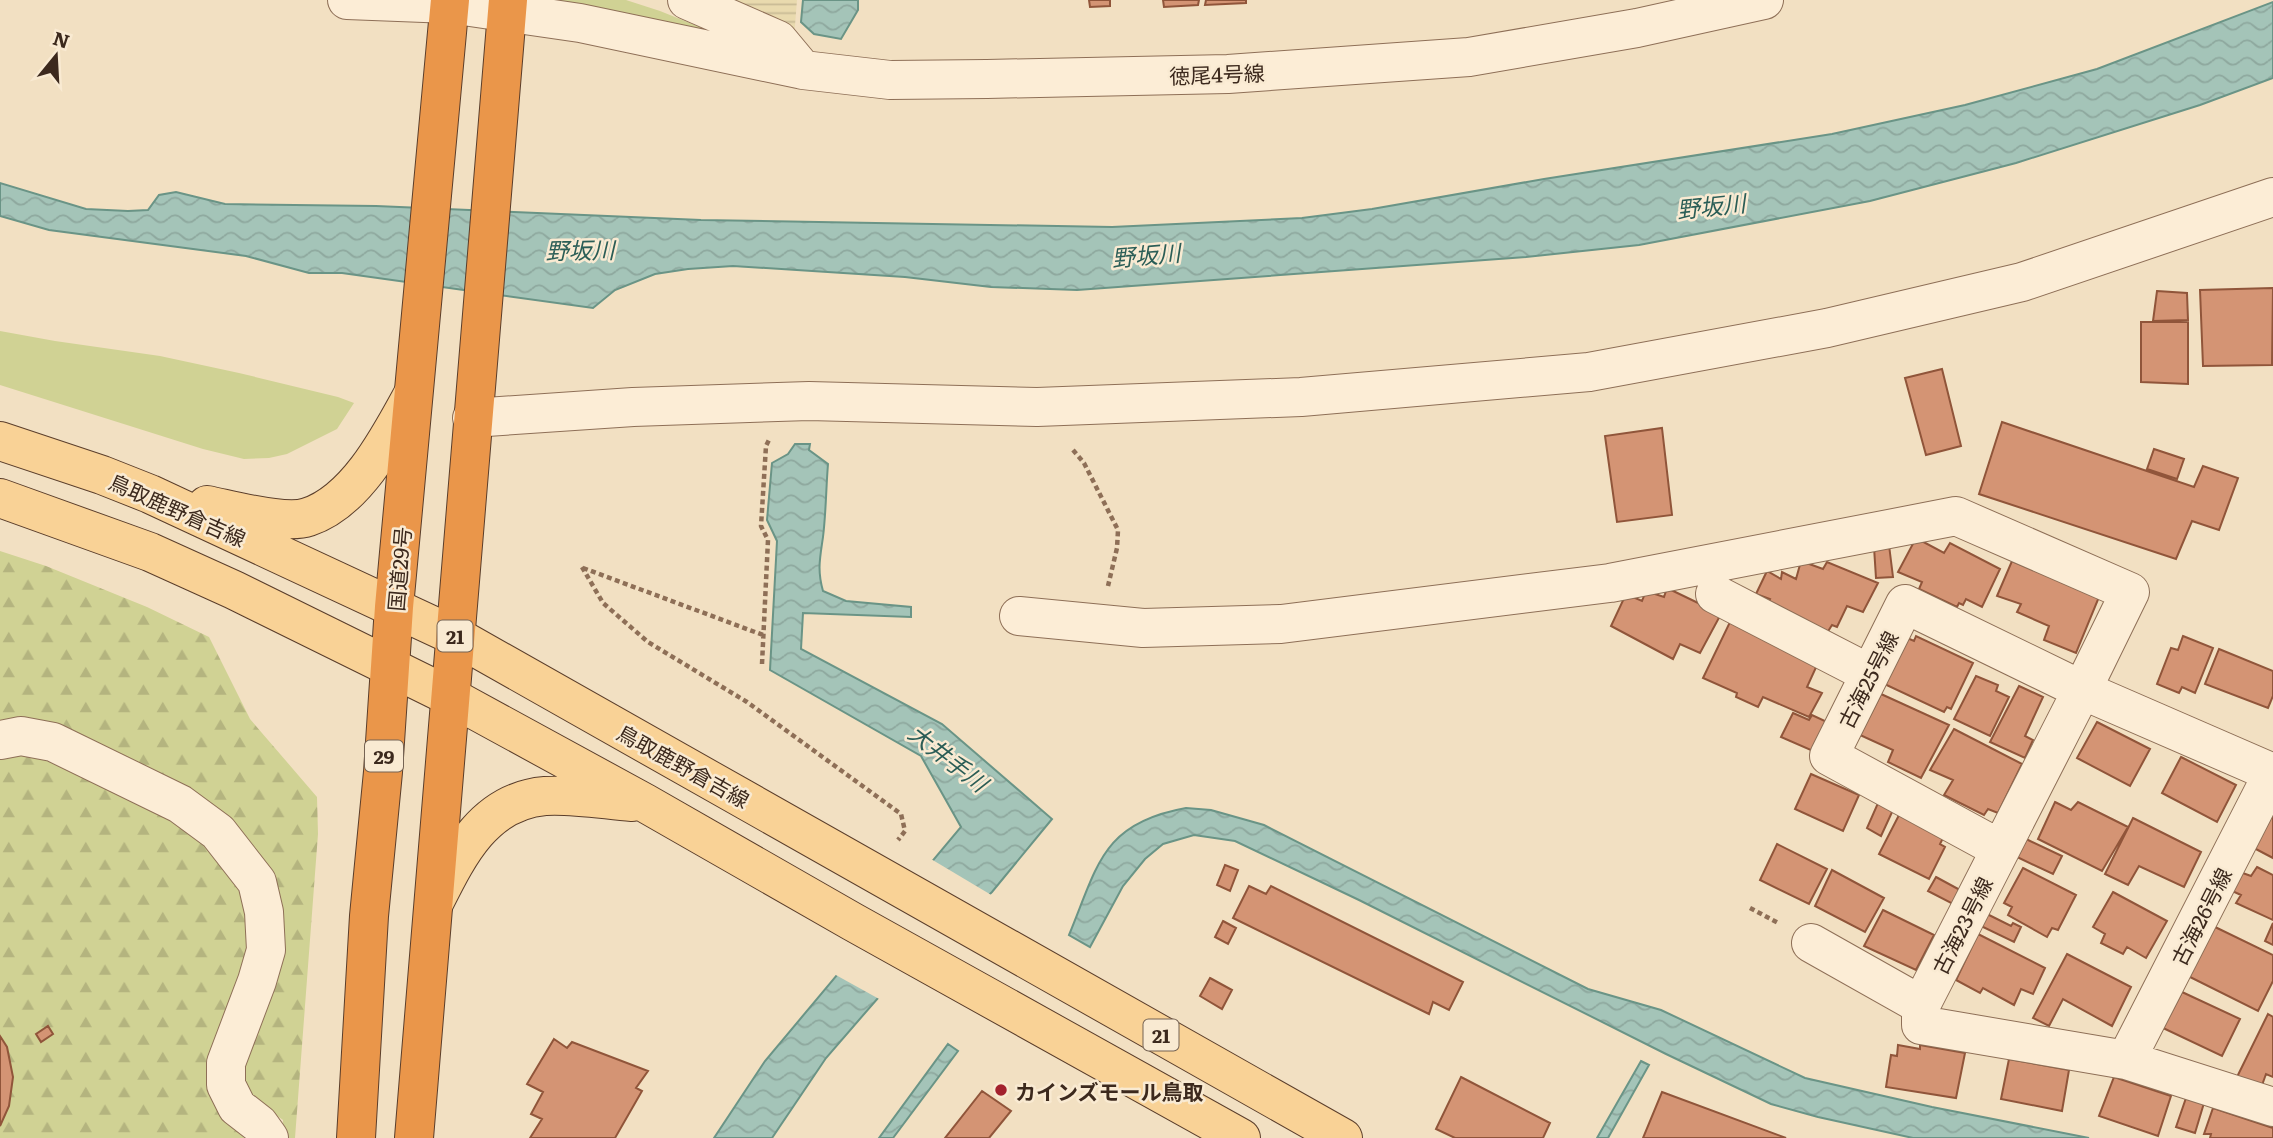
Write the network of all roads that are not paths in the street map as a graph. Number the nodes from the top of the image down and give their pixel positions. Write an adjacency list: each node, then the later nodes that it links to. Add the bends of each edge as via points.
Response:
1 (347, 0): 4 (street, 徳尾4号線)
2 (687, 0): 6 (street, via 778,40)
3 (1764, 0): 6 (street, 徳尾4号線, via 1469,57 1228,74 890,80)
4 (450, 2): 5 (street, 徳尾4号線); 8 (highway, 国道29号 / 29)
5 (507, 6): 6 (street, 徳尾4号線); 9 (highway)
6 (803, 69)
7 (2273, 197): 9 (street, via 2022,282 1827,328 1589,372 1301,397 1037,407 809,401)
8 (414, 384): 11 (main road, via 384,446 360,478 331,505 306,518 278,518); 14 (highway, 国道29号 / 29)
9 (472, 418): 16 (highway)
10 (0, 441): 11 (main road, 鳥取鹿野倉吉線 / 21)
11 (150, 494): 14 (main road, 鳥取鹿野倉吉線 / 21)
12 (0, 498): 17 (main road, 21, via 150,552)
13 (1716, 594): 18 (street)
14 (394, 607): 16 (main road, 鳥取鹿野倉吉線 / 21); 17 (highway, 国道29号 / 29)
15 (1019, 616): 19 (street, 古海23号線, via 1143,628 1281,624 1610,583 1956,516 2130,592)
16 (457, 637): 20 (highway); 34 (main road, 鳥取鹿野倉吉線 / 21)
17 (390, 667): 20 (main road, 21); 31 (highway, 国道29号 / 29)
18 (1870, 674): 19 (street, 古海25号線, via 1905,604); 24 (street, 古海25号線, via 1829,756)
19 (2082, 690): 22 (street); 24 (street, 古海23号線)
20 (449, 696): 23 (main road, 21); 25 (highway)
21 (0, 740): 30 (street, via 21,736 53,742 180,804 218,832 257,882 266,950 226,1063 226,1085 237,1107)
22 (2273, 773): 28 (street, 古海26号線)
23 (645, 803): 25 (main road, via 546,796 517,801 478,829 455,860); 33 (main road, 21)
24 (2000, 849): 27 (street, 古海23号線)
25 (433, 905): 32 (highway)
26 (1811, 943): 27 (street)
27 (1921, 1005): 28 (street, via 1921,1025)
28 (2126, 1060): 29 (street)
29 (2273, 1107)
30 (269, 1138)
31 (356, 1138)
32 (414, 1138)
33 (1241, 1138)
34 (1343, 1138)

